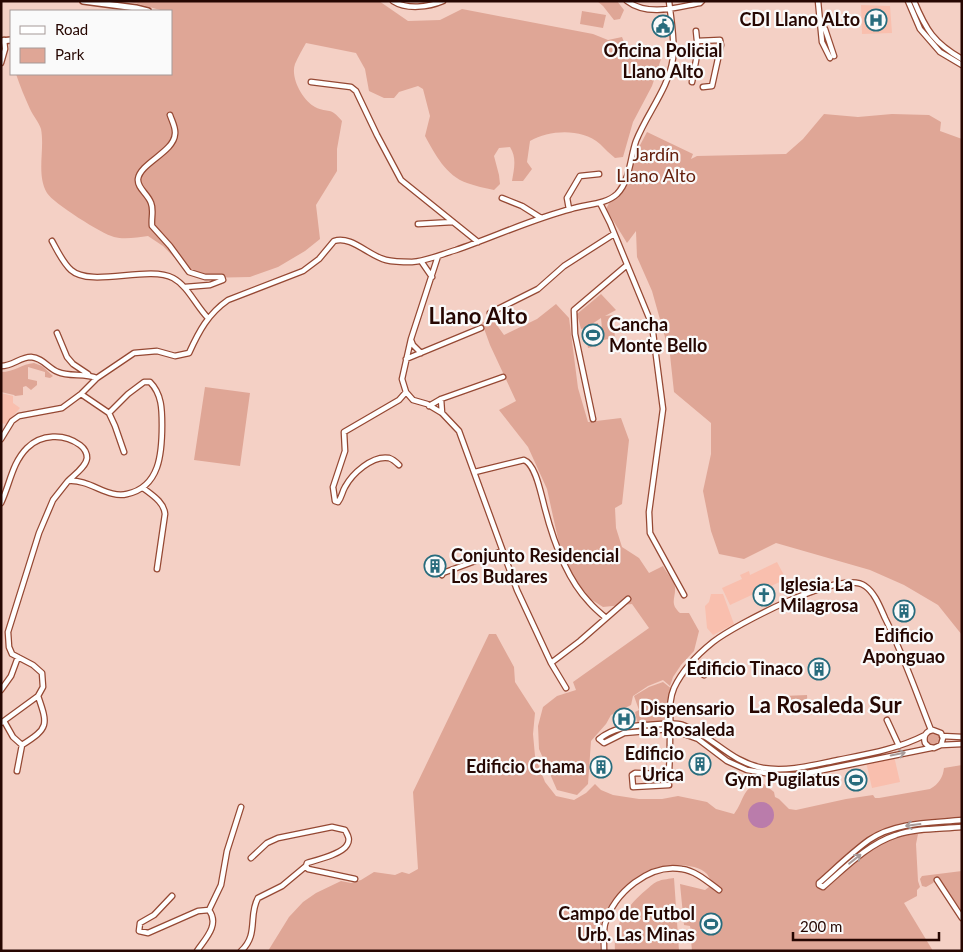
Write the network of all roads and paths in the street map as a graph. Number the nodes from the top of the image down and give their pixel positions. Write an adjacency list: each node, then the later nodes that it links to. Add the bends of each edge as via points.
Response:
1 (83, 1): 13 (street)
2 (393, 1): 3 (street, via 403,6)
3 (444, 1)
4 (627, 1): 11 (street)
5 (651, 1): 11 (street)
6 (669, 1): 12 (street)
7 (702, 1): 12 (street)
8 (818, 1): 19 (street, via 821,27 825,29 825,41)
9 (908, 1): 21 (street, via 920,29 940,52)
10 (914, 1): 21 (street, via 935,40)
11 (652, 9): 12 (street)
12 (670, 9): 17 (street)
13 (144, 10)
14 (696, 31): 15 (street)
15 (696, 40): 18 (street); 24 (street, via 721,42 712,86)
16 (3, 41): 20 (street, via 5,49)
17 (673, 50): 18 (street); 28 (street, via 669,73 638,137 627,180 620,192)
18 (697, 55): 23 (street)
19 (832, 57)
20 (1, 63)
21 (961, 63)
22 (311, 82): 31 (street, via 356,90 400,180)
23 (692, 82)
24 (703, 87)
25 (170, 115): 40 (street, via 175,137 139,176 139,185 152,204 152,226 186,269 196,276 222,277 223,280 210,285)
26 (599, 174): 29 (street, via 580,176 567,198)
27 (502, 198): 30 (street)
28 (600, 203): 29 (street); 33 (street)
29 (569, 209): 30 (street)
30 (541, 218): 35 (street)
31 (453, 222): 32 (street); 35 (street)
32 (418, 224)
33 (614, 234): 38 (street); 41 (street, via 564,266 538,289)
34 (52, 241): 40 (street, via 69,268 77,274 163,275)
35 (478, 242): 36 (street)
36 (438, 256): 37 (street); 39 (street)
37 (421, 261): 39 (street); 42 (street, via 387,260 338,240 303,271 228,300)
38 (627, 265): 60 (street, via 574,310 575,334); 71 (street, via 652,325 663,409 649,512 650,533)
39 (432, 277): 45 (street)
40 (184, 287): 42 (street)
41 (490, 313)
42 (208, 318): 51 (street, via 189,352 175,356 157,351 138,352)
43 (481, 328): 46 (street)
44 (57, 333): 49 (street, via 67,357)
45 (411, 339): 46 (street); 47 (street)
46 (421, 353): 47 (street)
47 (406, 359): 52 (street, via 402,379)
48 (1, 366): 49 (street, via 33,357 59,373)
49 (89, 375): 51 (street)
50 (503, 377): 54 (street)
51 (97, 378): 53 (street)
52 (406, 392): 55 (street); 56 (street)
53 (81, 394): 58 (street); 61 (street, via 62,408 19,416)
54 (441, 399): 57 (street); 59 (street)
55 (399, 400): 56 (street); 63 (street, via 344,432 345,451 332,487 335,501 338,502 357,471 368,464 389,458)
56 (413, 400): 57 (street)
57 (429, 406): 59 (street)
58 (109, 413): 62 (street); 66 (street, via 144,382 155,387 162,407 162,451 159,465)
59 (442, 413): 64 (street, via 459,432)
60 (592, 419)
61 (1, 438)
62 (124, 452)
63 (399, 464)
64 (475, 472): 68 (street); 73 (street, via 527,461 532,467 547,519 573,582)
65 (68, 481): 66 (street, via 84,482 109,493 126,495); 67 (street, via 84,465 85,449 65,437 41,438 28,446 15,462); 74 (street, via 53,500 39,533 8,632 9,647)
66 (144, 488): 69 (street, via 162,504 166,514)
67 (1, 503)
68 (502, 551): 70 (street); 75 (street)
69 (157, 569)
70 (442, 575)
71 (684, 595)
72 (628, 599): 73 (street)
73 (606, 618): 75 (street)
74 (18, 657): 79 (street); 80 (street, via 42,673 43,687)
75 (551, 662): 78 (street)
76 (690, 666): 77 (street); 83 (street, via 673,692); 84 (street, via 714,642 792,600 828,586 861,583 872,592 891,630)
77 (704, 675)
78 (566, 688)
79 (1, 690)
80 (38, 696): 82 (street); 89 (street, via 45,717 44,728)
81 (887, 720): 91 (street)
82 (3, 722): 89 (street)
83 (670, 727): 83 (street, via 623,727 599,739 604,743 624,733); 91 (street, via 682,725 701,734 744,763 777,769 815,765); 92 (street, one-way to 92, via 698,739 741,768 765,774 818,771); 94 (street, via 667,773 632,775 633,787)
84 (931, 730): 85 (street); 86 (street, via 939,731)
85 (925, 735): 91 (street); 92 (street, via 925,743)
86 (942, 736): 87 (street); 90 (street)
87 (962, 737)
88 (962, 744): 90 (street)
89 (22, 745): 93 (street)
90 (940, 745): 92 (street)
91 (898, 746)
92 (931, 748)
93 (17, 771)
94 (669, 785)
95 (241, 807): 106 (street, via 227,851 221,885)
96 (962, 820): 97 (street)
97 (933, 823): 99 (street); 99 (street, one-way to 99, via 902,826 870,839 819,885 823,887 885,839)
98 (962, 827): 99 (street)
99 (934, 830)
100 (251, 858): 101 (street, via 267,842 278,838 332,827 345,830 348,845)
101 (306, 866): 102 (street); 109 (street, via 282,886 258,898 254,907 253,932)
102 (355, 879)
103 (937, 880): 107 (street)
104 (719, 890): 110 (street, via 683,869 665,868 642,877 623,894 610,914 605,924)
105 (172, 896): 106 (street, via 140,923 139,931 148,933 198,911)
106 (209, 910): 108 (street, via 212,929)
107 (962, 918)
108 (197, 951)
109 (241, 951)
110 (604, 951)

